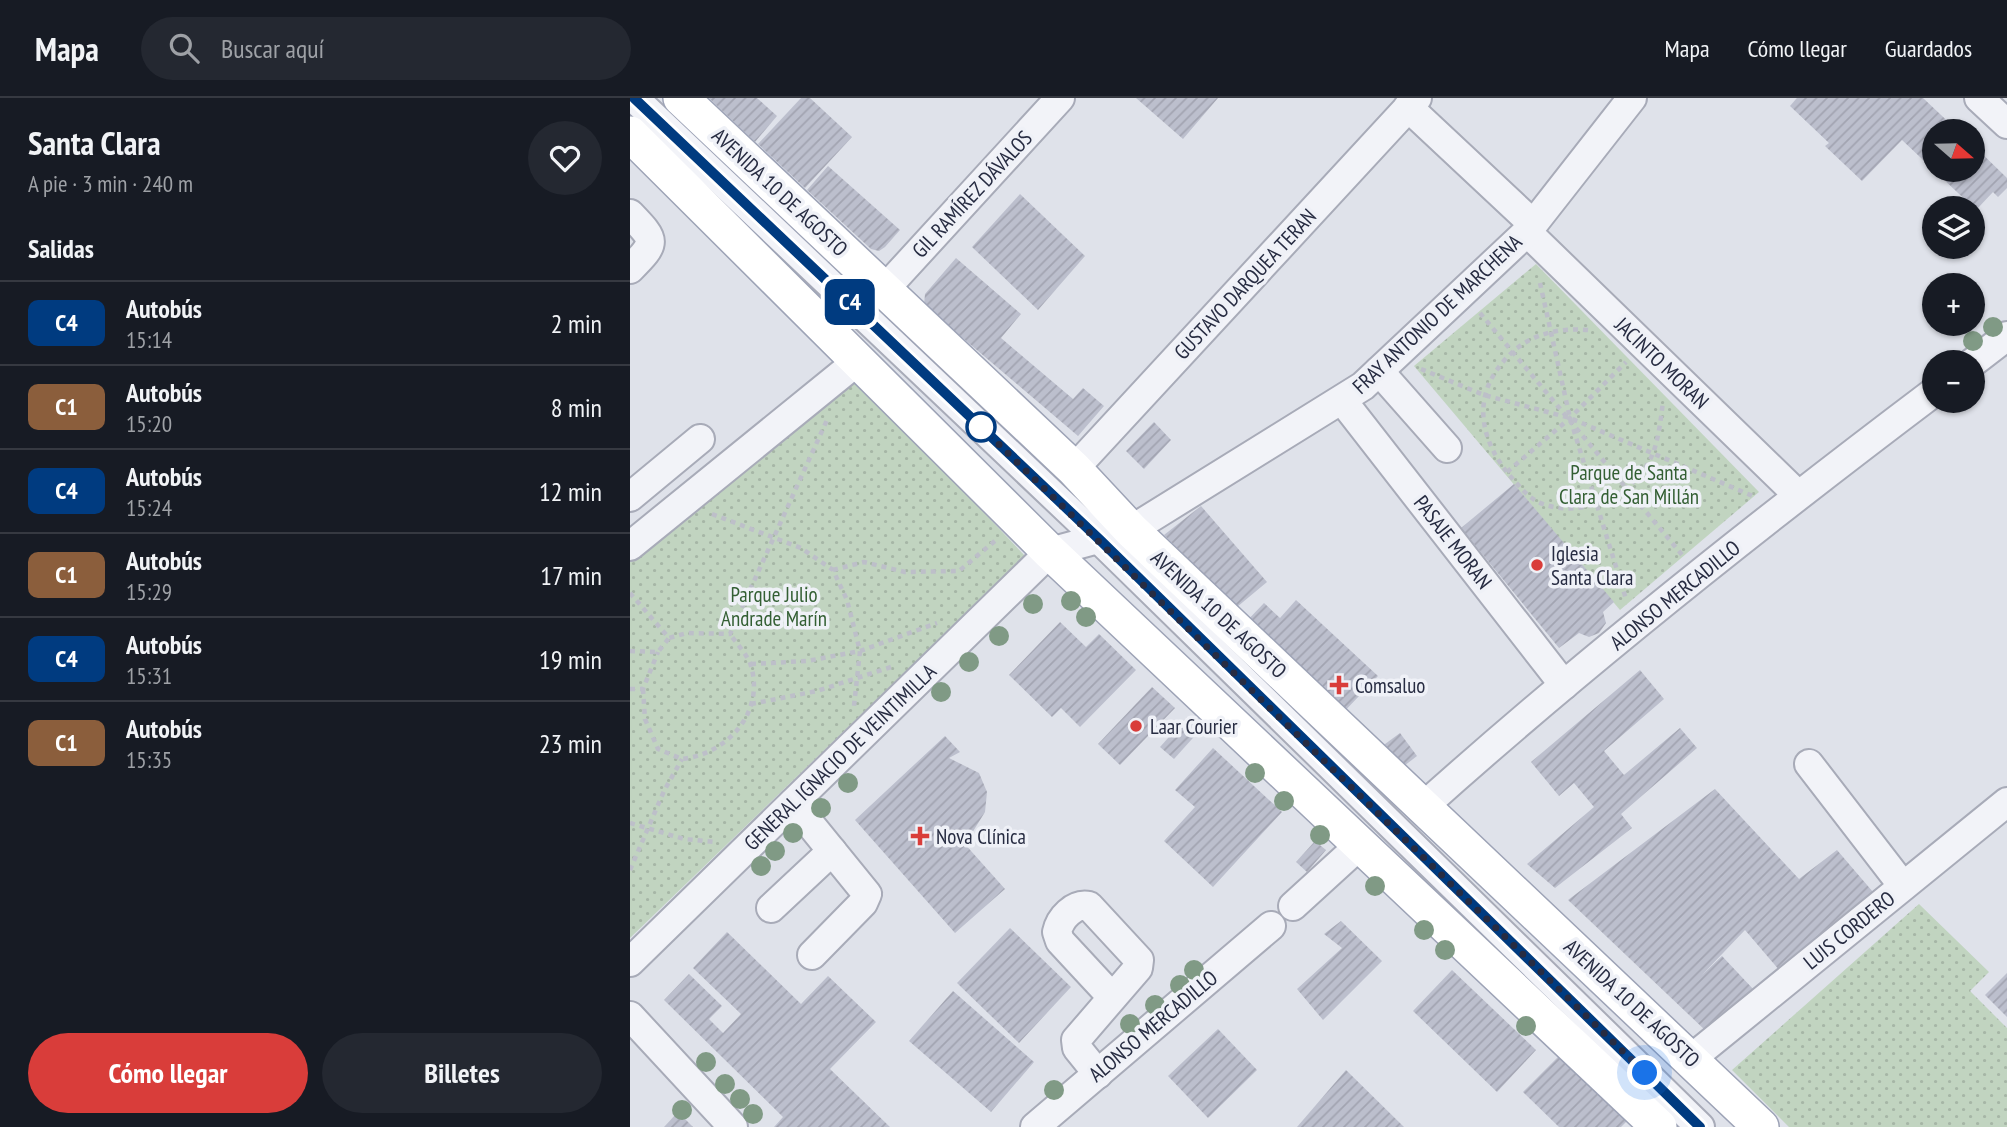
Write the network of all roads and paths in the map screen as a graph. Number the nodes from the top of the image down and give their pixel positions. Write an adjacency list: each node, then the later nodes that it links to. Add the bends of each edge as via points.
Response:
1 (634, 98): 42 (street)
2 (681, 98): 13 (main road, AVENIDA 10 DE AGOSTO)
3 (1060, 98): 13 (street, GIL RAMÍREZ DÁVALOS)
4 (1632, 98): 10 (street, FRAY ANTONIO DE MARCHENA)
5 (1979, 98): 7 (street)
6 (1412, 103): 10 (street, JACINTO MORAN); 33 (street, GUSTAVO DARQUEA TERAN)
7 (2007, 124)
8 (630, 134): 21 (main road)
9 (630, 214): 11 (street, via 652,241)
10 (1530, 228): 23 (street, FRAY ANTONIO DE MARCHENA); 36 (street, JACINTO MORAN)
11 (630, 269)
12 (1539, 278): 16 (path)
13 (884, 290): 33 (main road, AVENIDA 10 DE AGOSTO)
14 (1478, 311): 18 (path)
15 (1591, 330): 16 (path)
16 (1551, 331): 18 (path); 29 (path)
17 (2007, 336): 19 (street)
18 (1512, 351): 24 (path, via 1495,371); 29 (path)
19 (1985, 353)
20 (1634, 354): 29 (path)
21 (859, 360): 40 (street); 45 (main road)
22 (1414, 366): 24 (path)
23 (1379, 371): 26 (street, FRAY ANTONIO DE MARCHENA); 31 (street)
24 (1484, 396): 29 (path); 34 (path, via 1482,425 1491,450)
25 (1664, 397): 32 (path)
26 (1342, 400): 42 (street, FRAY ANTONIO DE MARCHENA); 59 (street, PASAJE MORAN)
27 (1922, 401): 36 (street, ALONSO MERCADILLO)
28 (829, 416): 43 (path)
29 (1570, 418): 32 (path); 34 (path); 35 (path); 39 (path)
30 (700, 439): 37 (street)
31 (1447, 448)
32 (1653, 454): 35 (path); 38 (path)
33 (1074, 469): 42 (main road, AVENIDA 10 DE AGOSTO)
34 (1507, 472): 39 (path, via 1526,494 1543,504 1570,508)
35 (1627, 488): 39 (path); 46 (path)
36 (1798, 495): 59 (street, ALONSO MERCADILLO)
37 (630, 497)
38 (1764, 502)
39 (1597, 504): 49 (path)
40 (677, 505): 43 (path); 44 (street)
41 (1005, 532): 47 (path, via 959,571 905,572 864,562)
42 (1116, 535): 45 (street, FRAY ANTONIO DE MARCHENA); 67 (main road, AVENIDA 10 DE AGOSTO); 88 (street)
43 (773, 537): 47 (path, via 801,548); 51 (path)
44 (630, 546)
45 (1050, 552): 66 (street, GENERAL IGNACIO DE VEINTIMILLA); 72 (main road)
46 (1689, 566)
47 (832, 570): 54 (path, via 847,600)
48 (630, 593): 52 (path)
49 (1628, 603)
50 (940, 623): 54 (path)
51 (730, 634): 52 (path, via 687,633); 56 (path)
52 (669, 638): 55 (path)
53 (630, 651): 55 (path)
54 (860, 651): 56 (path, via 807,662); 58 (path)
55 (657, 652): 61 (path)
56 (751, 664): 62 (path)
57 (896, 666): 58 (path)
58 (856, 677): 62 (path, via 817,691); 63 (path)
59 (1564, 685): 67 (street, ALONSO MERCADILLO)
60 (630, 688): 61 (path)
61 (643, 689): 64 (path, via 645,719 658,749)
62 (751, 704): 64 (path, via 749,717 723,745)
63 (853, 715)
64 (682, 760): 70 (path)
65 (1809, 764): 75 (street)
66 (793, 803): 73 (street); 80 (street, GENERAL IGNACIO DE VEINTIMILLA)
67 (1424, 806): 83 (main road, AVENIDA 10 DE AGOSTO)
68 (1990, 807): 75 (street, LUIS CORDERO)
69 (630, 823): 70 (path)
70 (649, 829): 71 (path); 74 (path)
71 (720, 842)
72 (1361, 844): 76 (street); 85 (main road)
73 (832, 851): 77 (street); 79 (street, via 867,894 863,904)
74 (630, 870)
75 (1903, 886): 83 (street, LUIS CORDERO)
76 (1293, 906)
77 (771, 908)
78 (1271, 926): 84 (street, ALONSO MERCADILLO)
79 (811, 955)
80 (630, 962)
81 (1112, 996): 84 (street, via 1076,1040 1077,1048)
82 (630, 1016): 86 (street)
83 (1692, 1058): 89 (main road, AVENIDA 10 DE AGOSTO)
84 (1098, 1074): 87 (street, ALONSO MERCADILLO)
85 (1651, 1125)
86 (733, 1127)
87 (1035, 1127)
88 (1700, 1127)
89 (1761, 1127)

